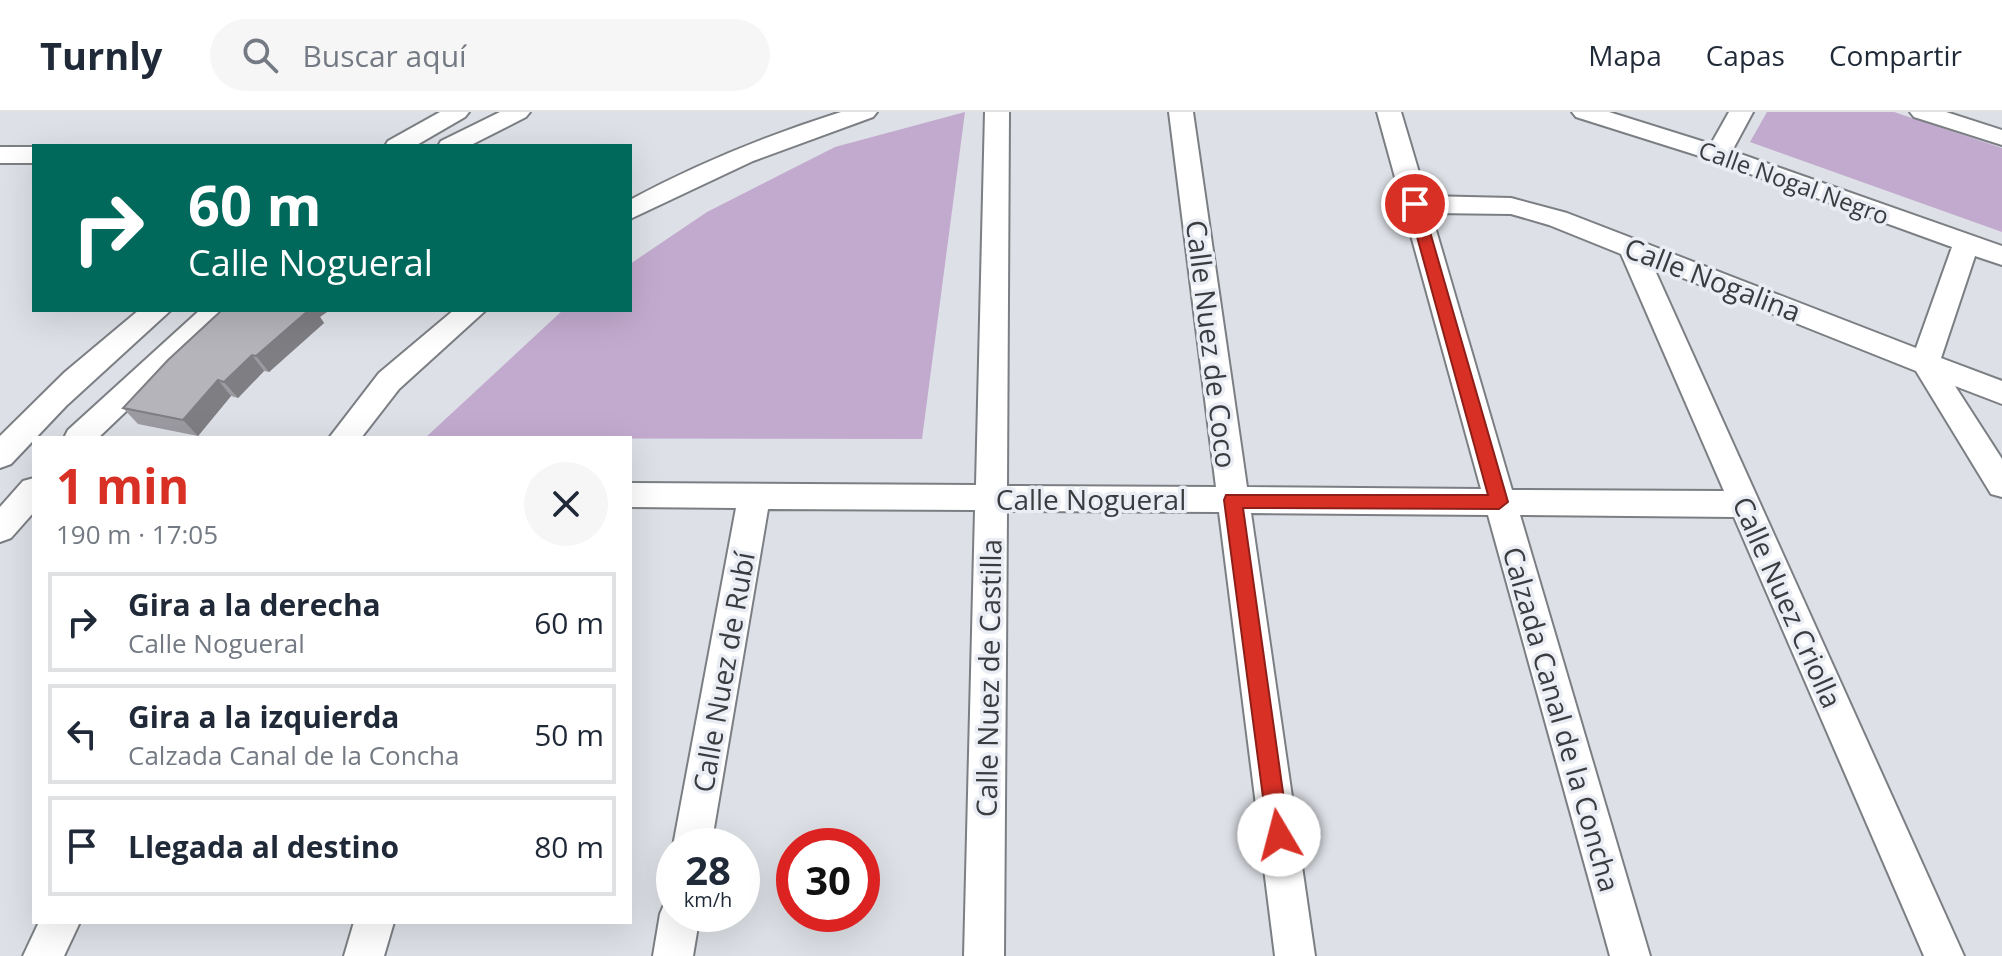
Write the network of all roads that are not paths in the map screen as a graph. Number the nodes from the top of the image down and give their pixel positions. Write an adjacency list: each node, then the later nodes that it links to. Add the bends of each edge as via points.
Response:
1 (457, 112): 16 (street)
2 (518, 112): 13 (street)
3 (782, 112): 14 (street)
4 (865, 112): 14 (street)
5 (997, 112): 38 (street, Calle Nuez de Castilla)
6 (1181, 112): 39 (street, Calle Nuez de Coco)
7 (1389, 112): 21 (street, Calzada Canal de la Concha)
8 (1584, 112): 18 (street, Calle Nogal Negro)
9 (1741, 112): 18 (street)
10 (1922, 112): 15 (street)
11 (1985, 112): 12 (street)
12 (2002, 118)
13 (484, 119): 17 (street)
14 (797, 133): 22 (street, via 686,179)
15 (2002, 138)
16 (401, 144)
17 (453, 144)
18 (1718, 154): 23 (street, Calle Nogal Negro)
19 (0, 155): 20 (street)
20 (32, 155)
21 (1415, 204): 24 (street, Calle Nogalina, via 1511,206); 40 (street, Calzada Canal de la Concha)
22 (632, 210)
23 (1966, 244): 25 (street, Calle Nogal Negro); 29 (street)
24 (1632, 248): 29 (street, Calle Nogalina); 41 (street, Calle Nuez Criolla)
25 (2002, 256)
26 (155, 312): 33 (street, via 22,430)
27 (216, 312): 31 (street)
28 (470, 312): 32 (street, via 389,381)
29 (1925, 362): 30 (street, Calle Nogalina); 34 (street)
30 (2002, 393)
31 (81, 436)
32 (346, 436)
33 (0, 456)
34 (2002, 485)
35 (32, 492): 42 (street)
36 (632, 495): 37 (street, Calle Nogueral)
37 (754, 497): 38 (street, Calle Nogueral); 43 (street, Calle Nuez de Rubí)
38 (990, 499): 39 (street, Calle Nogueral); 50 (street, Calle Nuez de Castilla)
39 (1233, 500): 40 (street, Calle Nogueral); 51 (street, Calle Nuez de Coco)
40 (1499, 502): 41 (street, Calle Nogueral); 52 (street, Calzada Canal de la Concha)
41 (1744, 504): 53 (street, Calle Nuez Criolla)
42 (0, 529)
43 (695, 828)
44 (59, 924): 47 (street)
45 (373, 924): 48 (street)
46 (677, 932): 49 (street)
47 (43, 956)
48 (364, 956)
49 (673, 956)
50 (984, 956)
51 (1295, 956)
52 (1630, 956)
53 (1944, 956)

